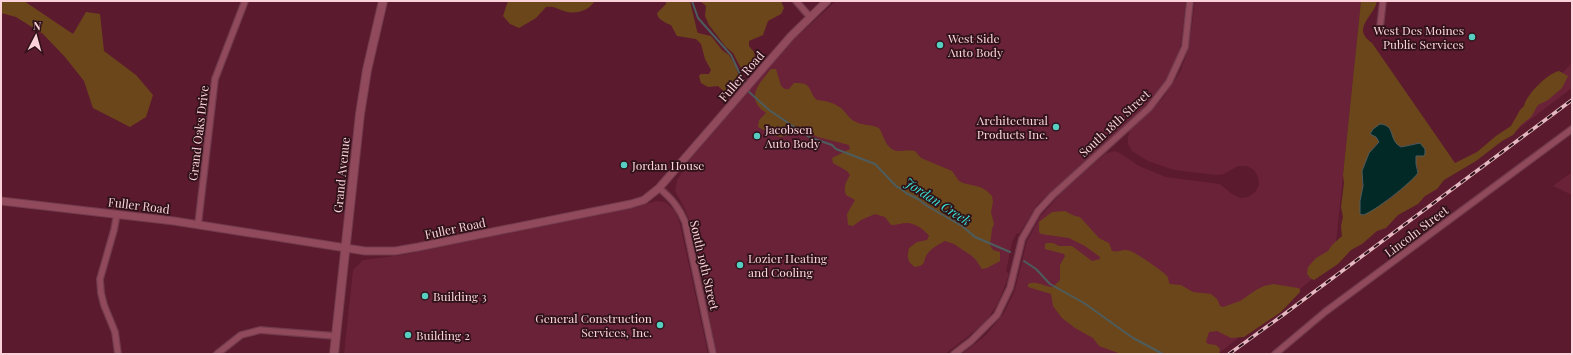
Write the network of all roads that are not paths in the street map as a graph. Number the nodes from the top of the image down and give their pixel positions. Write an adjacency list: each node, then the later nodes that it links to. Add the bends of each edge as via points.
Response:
1 (384, 1): 14 (main road, Grand Avenue, via 367,70 360,114)
2 (796, 1): 7 (street)
3 (827, 1): 7 (street, Fuller Road)
4 (1190, 1): 20 (street, South 18th Street, via 1185,47 1170,82 1149,108 1045,203 1033,219 1019,248 1014,276 1006,300 997,315)
5 (1383, 1): 8 (street)
6 (243, 2): 13 (street, Grand Oaks Drive, via 215,79)
7 (810, 17): 10 (street, Fuller Road, via 754,76)
8 (1380, 28)
9 (1572, 128): 21 (street, Lincoln Street, via 1325,312)
10 (659, 188): 14 (street, Fuller Road, via 644,200 631,204 418,247 382,252); 19 (street, South 19th Street, via 675,202 685,222)
11 (1, 201): 12 (street, Fuller Road)
12 (117, 214): 13 (street, Fuller Road); 16 (street, via 100,279 104,305 115,332)
13 (198, 224): 14 (street, Fuller Road)
14 (346, 248): 15 (main road, Grand Avenue)
15 (336, 336): 17 (street, via 260,330 241,335); 18 (main road, Grand Avenue)
16 (118, 354)
17 (217, 354)
18 (334, 354)
19 (713, 354)
20 (954, 354)
21 (1275, 354)

